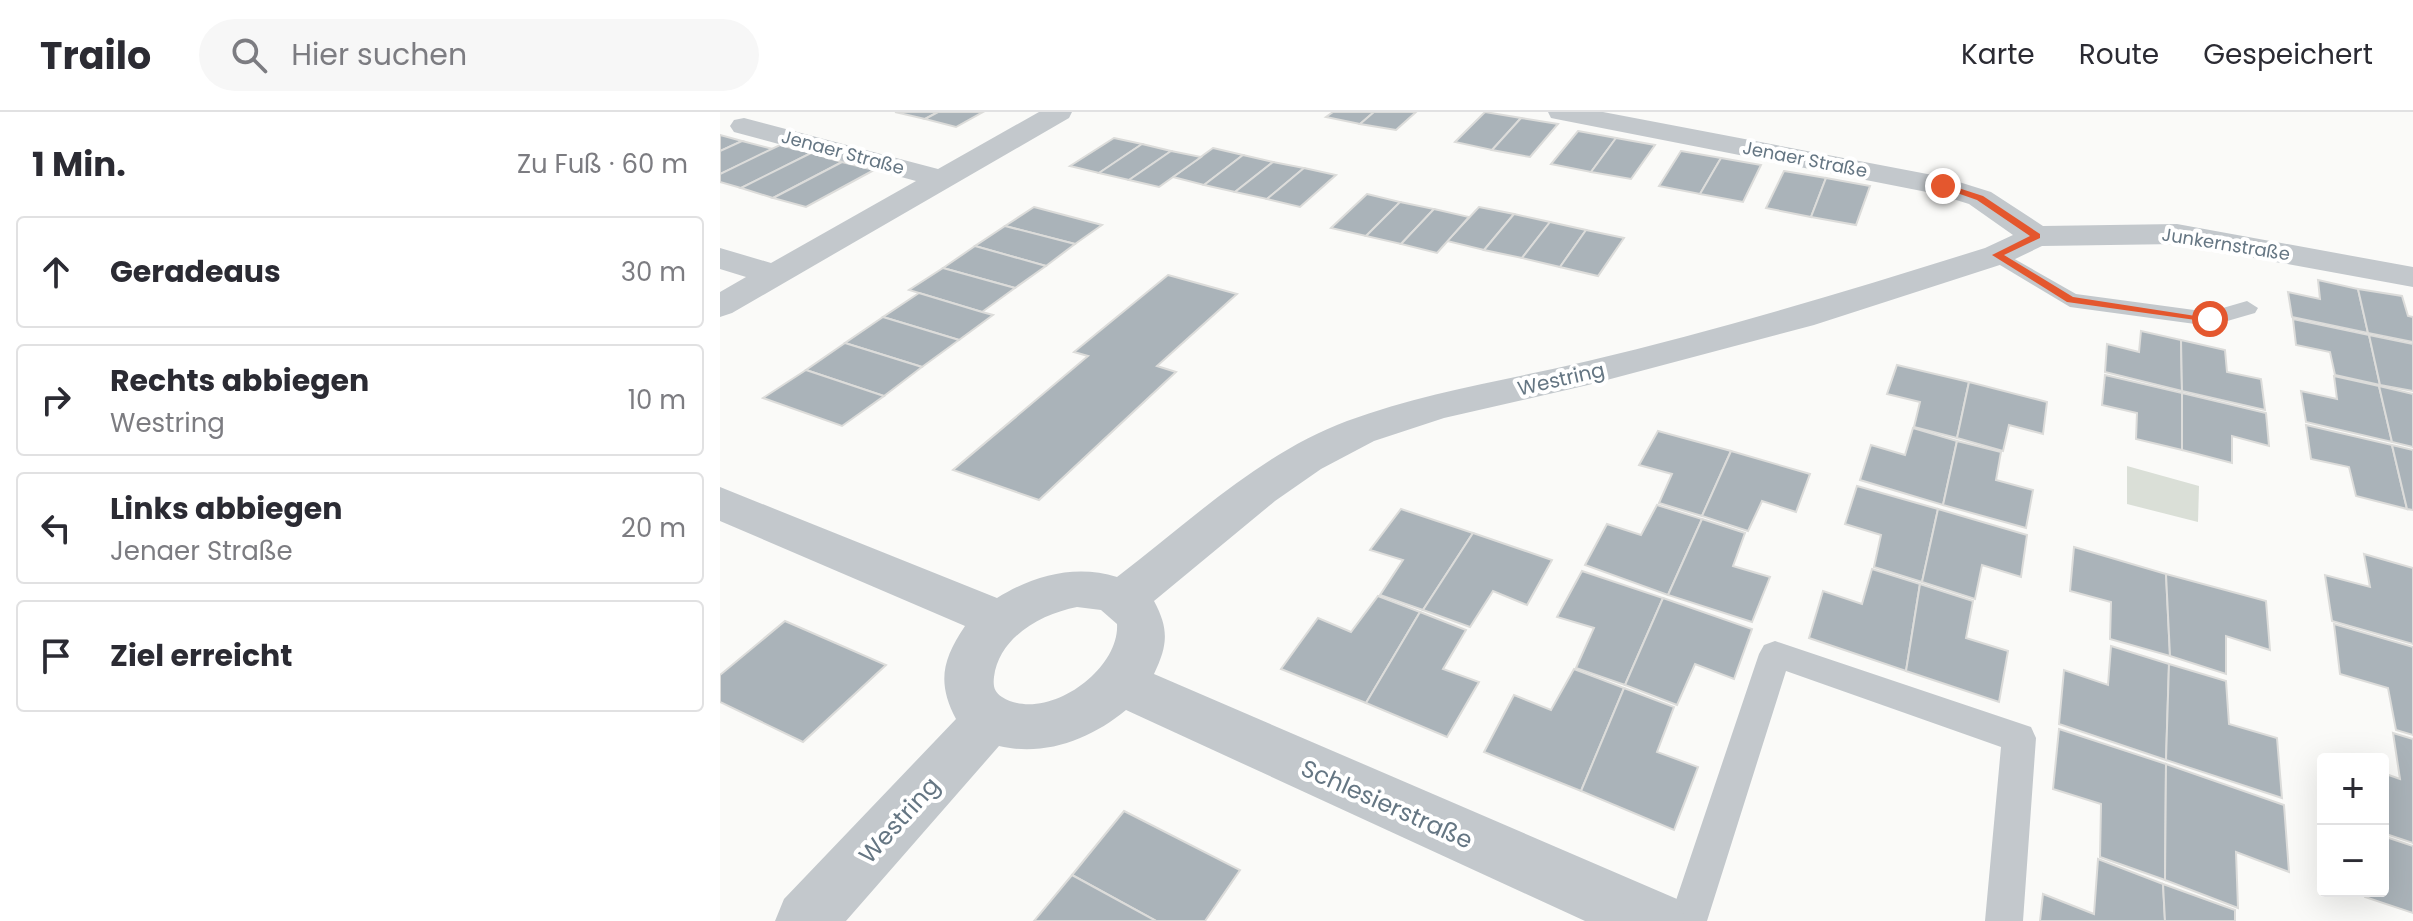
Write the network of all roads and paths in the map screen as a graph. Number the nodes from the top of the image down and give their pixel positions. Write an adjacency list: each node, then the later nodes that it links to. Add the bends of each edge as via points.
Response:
1 (1059, 112): 4 (street, Jenaer Straße)
2 (1561, 112): 5 (street, Jenaer Straße, via 1943,186 1980,198)
3 (744, 126): 4 (street, Jenaer Straße)
4 (942, 179): 8 (street, Jenaer Straße)
5 (2036, 236): 6 (street, Westring); 9 (street, Junkernstraße, via 2177,234)
6 (1997, 255): 11 (lane, via 2070,300 2210,319); 13 (street, Westring, via 1801,317 1360,431 1260,490)
7 (720, 258): 8 (street)
8 (774, 275): 10 (street, Jenaer Straße)
9 (2413, 277)
10 (720, 306)
11 (2247, 308)
12 (720, 503): 14 (street)
13 (1124, 598): 14 (street, via 1103,590 1062,590); 15 (street, via 1142,623 1142,644)
14 (1001, 620): 16 (street, via 977,647 969,669 972,700)
15 (1121, 682): 16 (street, via 1096,703 1062,720 1022,726); 18 (street, Schlesierstraße)
16 (991, 718): 17 (street, Westring)
17 (806, 921)
18 (1655, 921)
19 (1688, 921): 20 (lane, via 1775,654 2019,738)
20 (2004, 921)

